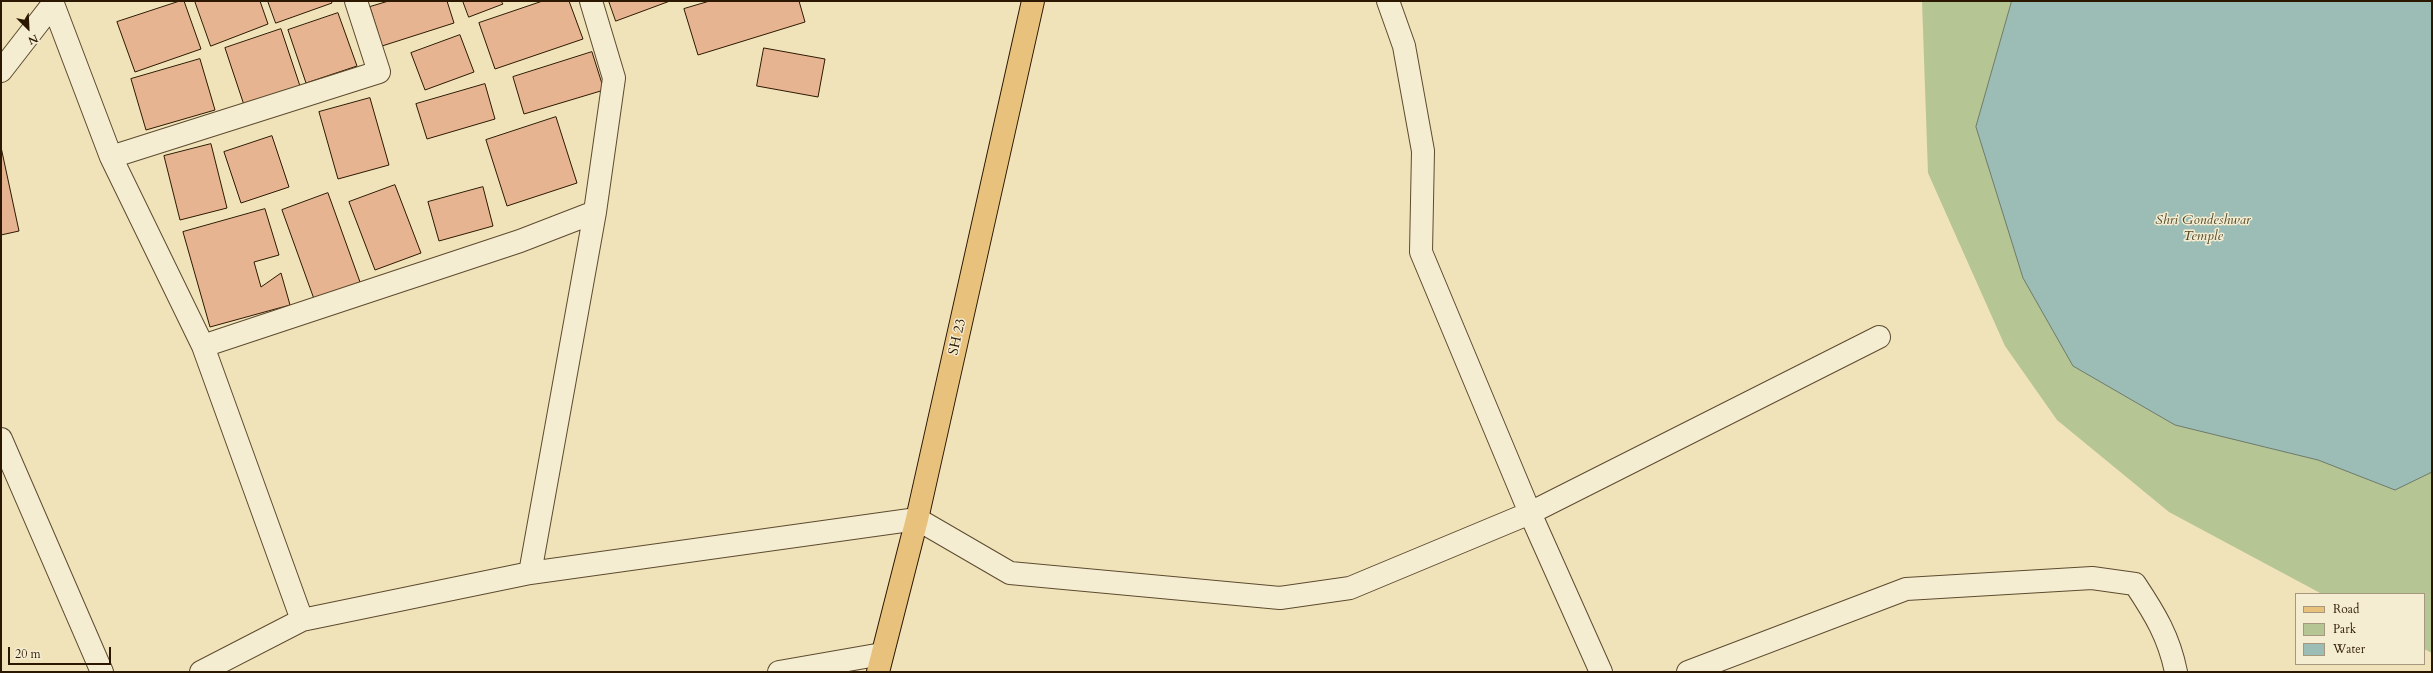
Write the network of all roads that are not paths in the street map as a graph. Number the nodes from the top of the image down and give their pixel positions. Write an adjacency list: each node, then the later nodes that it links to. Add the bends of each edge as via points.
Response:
1 (356, 1): 7 (street, via 379,72)
2 (591, 1): 8 (street, via 614,78)
3 (1033, 1): 13 (main road, SH 23)
4 (1388, 1): 12 (street, via 1404,46 1423,151 1421,252)
5 (54, 2): 6 (street); 7 (street)
6 (1, 71)
7 (111, 157): 10 (street)
8 (595, 212): 10 (street, via 513,243); 14 (street)
9 (1879, 337): 12 (street)
10 (203, 346): 15 (street)
11 (1, 439): 17 (street)
12 (1530, 513): 13 (street, via 1350,588 1280,598 1010,573); 20 (street)
13 (917, 519): 14 (street); 16 (main road, SH 23)
14 (530, 574): 15 (street)
15 (302, 620): 18 (street)
16 (880, 663): 19 (street)
17 (102, 672)
18 (201, 672)
19 (780, 672)
20 (1601, 672)
21 (1688, 672): 22 (street, via 1906,589 2092,578 2135,584 2154,612 2171,646)
22 (2176, 672)

